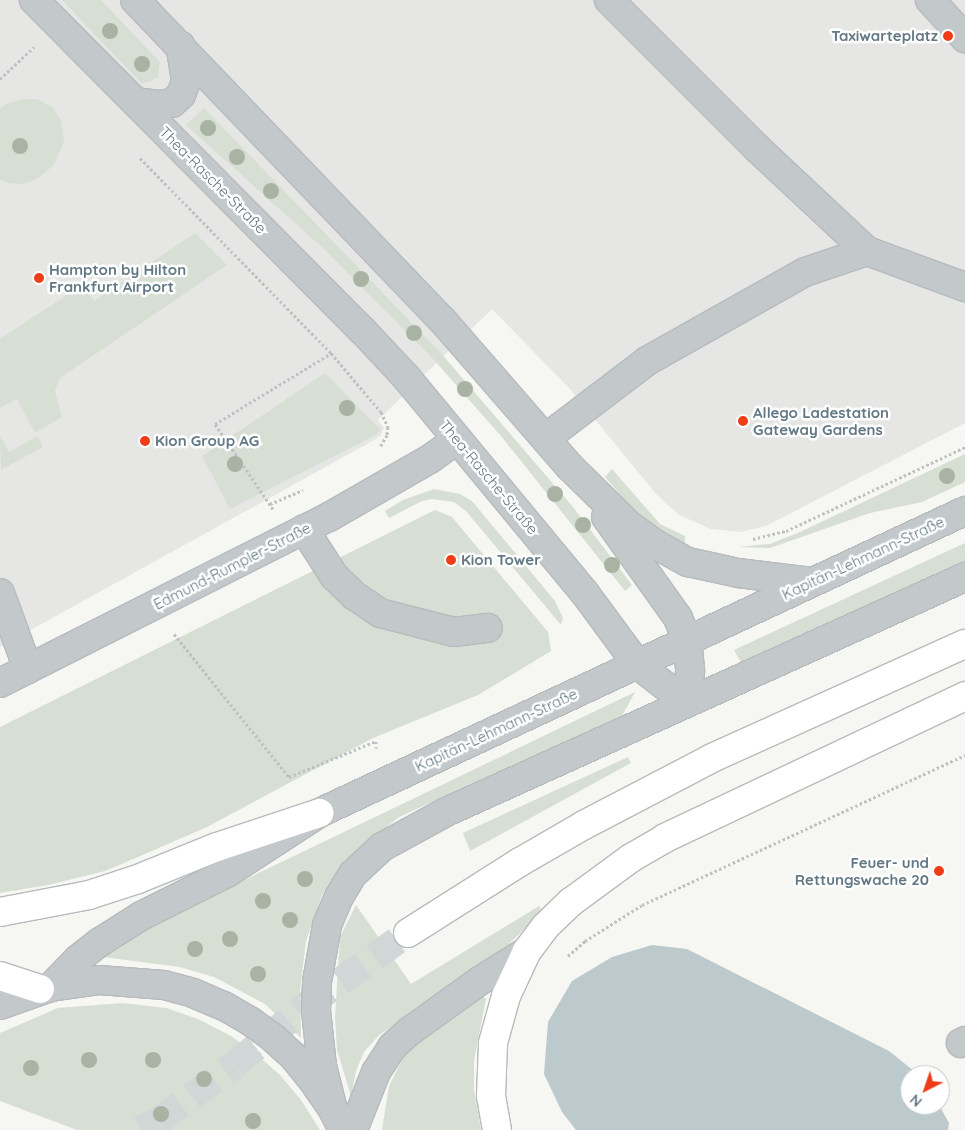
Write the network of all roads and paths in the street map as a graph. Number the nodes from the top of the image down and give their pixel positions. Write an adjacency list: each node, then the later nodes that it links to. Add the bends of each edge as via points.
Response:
1 (34, 0): 5 (street, Thea-Rasche-Straße)
2 (135, 0): 8 (street)
3 (609, 0): 14 (street, via 758,149)
4 (930, 0): 6 (street)
5 (57, 25): 9 (path); 12 (street, Thea-Rasche-Straße)
6 (965, 38)
7 (26, 42): 9 (path)
8 (180, 45): 12 (street, Thea-Rasche-Straße, via 186,81 181,95 172,103 159,105); 18 (street, via 444,321)
9 (33, 48): 10 (path); 11 (path)
10 (40, 56)
11 (0, 80)
12 (135, 102): 16 (street, Thea-Rasche-Straße)
13 (137, 155): 17 (path)
14 (867, 251): 15 (street); 18 (street, via 805,272 647,361)
15 (965, 288)
16 (362, 330): 17 (path); 19 (street, Thea-Rasche-Straße)
17 (331, 353): 21 (path, via 382,412 388,427 387,435); 24 (path, via 215,424)
18 (546, 438): 22 (street)
19 (458, 439): 24 (street, Edmund-Rumpler-Straße, via 430,459); 33 (street, Thea-Rasche-Straße, via 584,592)
20 (965, 447): 25 (path, via 786,530)
21 (376, 451)
22 (569, 466): 27 (street, via 629,525 688,562 738,573); 31 (street, via 665,597)
23 (965, 512): 27 (street, Kapitän-Lehmann-Straße)
24 (298, 532): 29 (street, Edmund-Rumpler-Straße); 30 (street, via 354,596 380,612 454,632)
25 (750, 540)
26 (965, 577): 37 (street)
27 (811, 582): 31 (street, Kapitän-Lehmann-Straße)
28 (0, 593): 34 (street)
29 (152, 606): 34 (street, Edmund-Rumpler-Straße); 38 (path, via 288,777)
30 (488, 628)
31 (687, 640): 33 (street, Kapitän-Lehmann-Straße); 37 (street, via 690,671)
32 (965, 644): 42 (highway, via 712,758 520,862)
33 (637, 664): 37 (street, Thea-Rasche-Straße); 40 (street, Kapitän-Lehmann-Straße)
34 (28, 670): 35 (street, Edmund-Rumpler-Straße)
35 (0, 683)
36 (965, 696): 43 (highway, via 665,838 631,858 571,902 546,926)
37 (687, 703): 48 (street, via 407,832 382,847 353,874 327,925 317,982 318,1042)
38 (376, 741)
39 (965, 755): 44 (path, via 642,905 585,941)
40 (319, 813): 41 (highway, via 89,895); 46 (street, Kapitän-Lehmann-Straße, via 226,873 141,916 100,942)
41 (0, 912)
42 (408, 933)
43 (527, 951): 49 (street, via 481,980 392,1047 376,1072); 50 (highway, via 506,996 493,1043 491,1096)
44 (567, 958)
45 (0, 976): 46 (highway)
46 (45, 988): 47 (street); 48 (street, via 99,980 164,985 224,1006 250,1021 292,1056)
47 (0, 1005)
48 (338, 1120)
49 (353, 1130)
50 (497, 1130)

